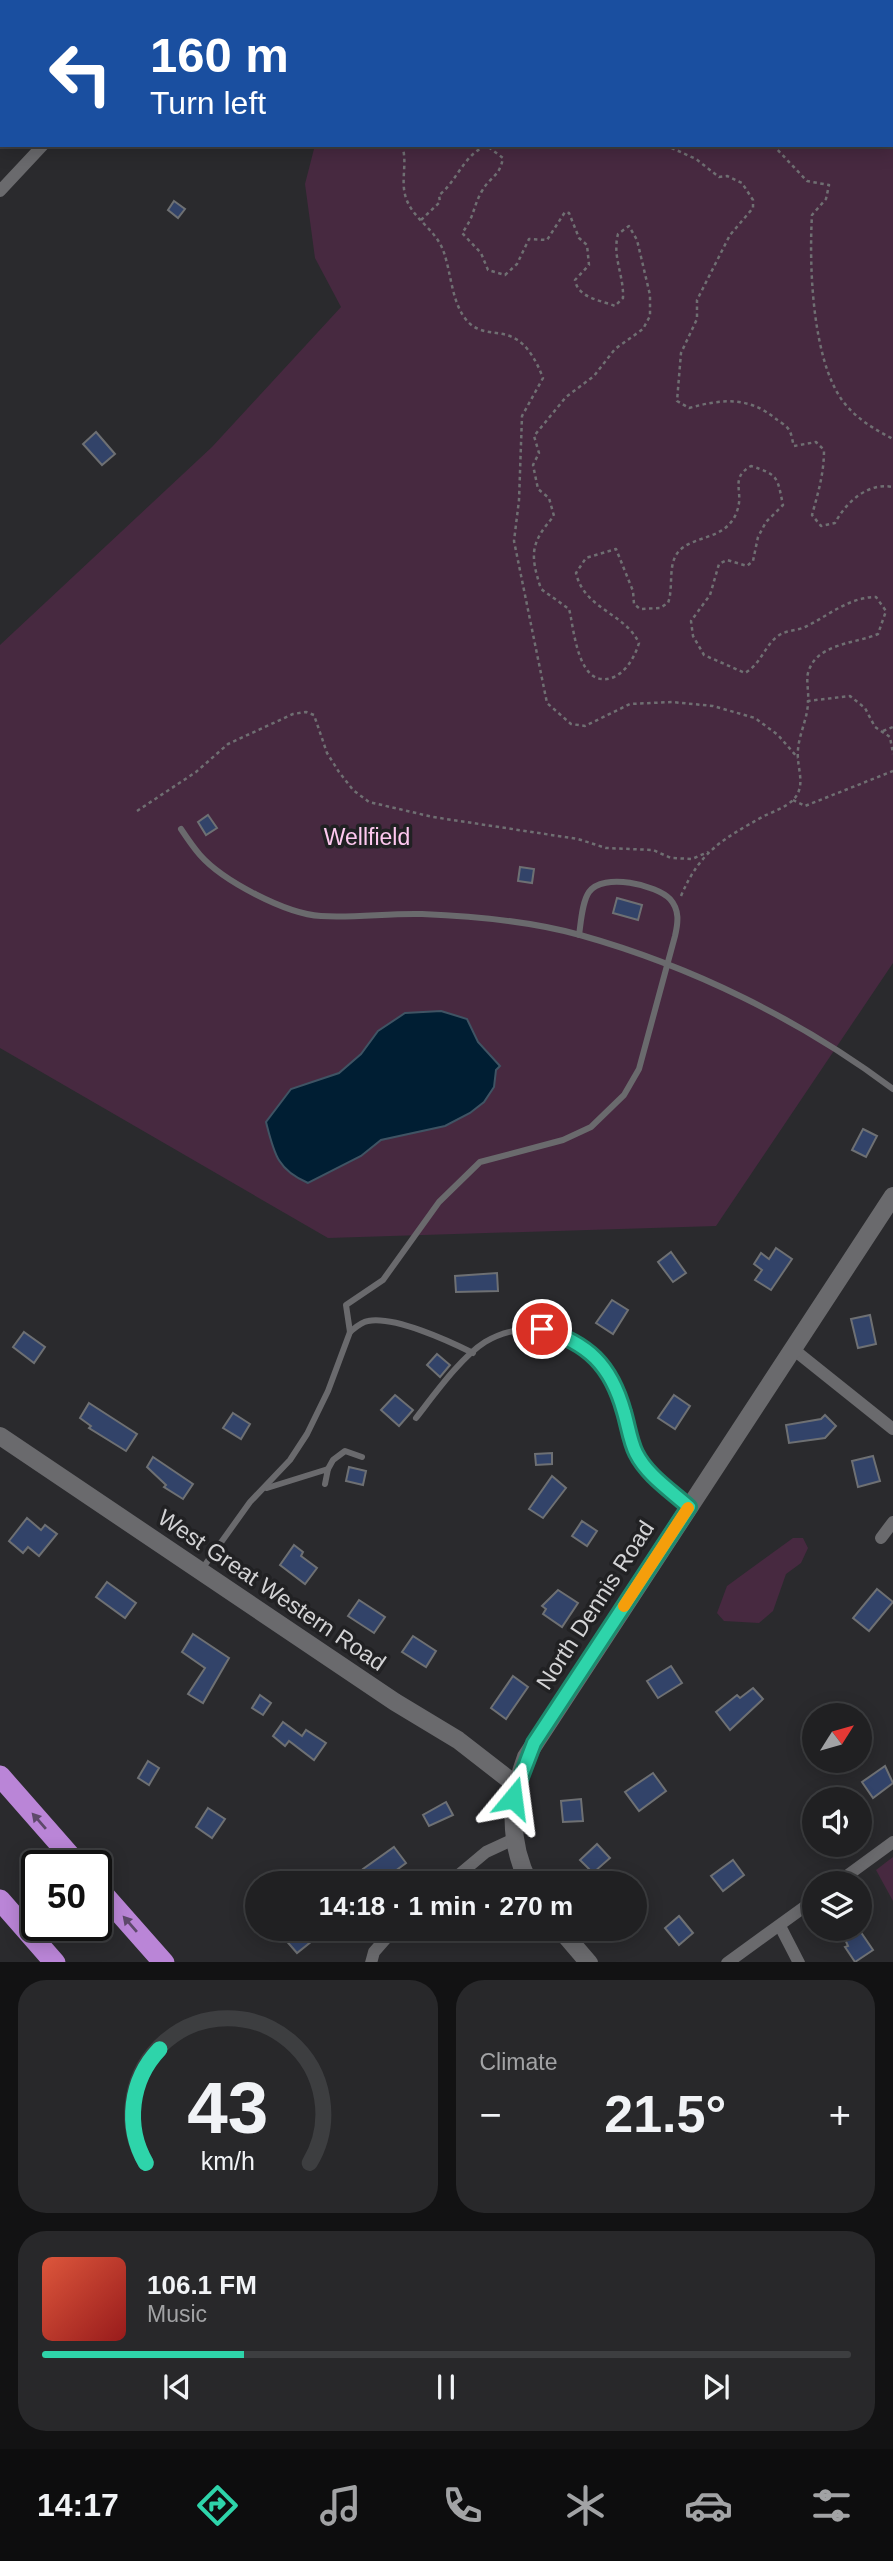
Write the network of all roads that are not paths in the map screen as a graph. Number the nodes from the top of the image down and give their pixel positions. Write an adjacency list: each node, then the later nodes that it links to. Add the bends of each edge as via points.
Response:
1 (41, 147): 2 (street)
2 (0, 191)
3 (181, 829): 4 (lane, via 201,856 225,876 295,911 319,916 420,914 493,919)
4 (579, 935): 5 (lane); 5 (lane, via 587,895 600,881 616,879 665,895 678,920)
5 (667, 965): 6 (lane, via 803,1030); 8 (lane, via 639,1069 624,1096 591,1127 563,1140 480,1162 439,1202 383,1280 346,1305)
6 (893, 1089)
7 (893, 1196): 9 (main road, North Dennis Road)
8 (349, 1332): 10 (lane, via 364,1321 377,1320); 17 (lane, via 307,1434)
9 (793, 1349): 12 (street); 18 (main road, North Dennis Road)
10 (473, 1353): 11 (lane); 18 (lane, via 483,1343 513,1331 542,1329 572,1338 597,1358 614,1382 643,1466)
11 (416, 1418)
12 (893, 1429)
13 (0, 1436): 21 (main road, West Great Western Road)
14 (362, 1457): 15 (lane, via 345,1451)
15 (328, 1469): 16 (lane); 17 (lane)
16 (325, 1484)
17 (265, 1488): 21 (lane)
18 (689, 1507): 23 (main road, North Dennis Road, via 534,1743)
19 (893, 1522): 20 (street)
20 (881, 1538)
21 (201, 1571): 23 (main road, West Great Western Road, via 458,1740)
22 (0, 1776): 26 (highway, one-way to 22)
23 (516, 1785): 24 (main road, North Dennis Road)
24 (514, 1839): 27 (street, via 486,1852); 28 (main road, North Dennis Road)
25 (893, 1842): 29 (street)
26 (65, 1850)
27 (463, 1871)
28 (525, 1871)
29 (853, 1871)
30 (0, 1900): 36 (highway)
31 (112, 1903): 37 (highway, one-way to 31)
32 (802, 1909): 33 (street)
33 (780, 1926): 40 (street); 41 (street)
34 (384, 1941): 38 (street)
35 (570, 1941): 39 (main road)
36 (55, 1962)
37 (164, 1962)
38 (371, 1962)
39 (589, 1962)
40 (727, 1962)
41 (799, 1962)

